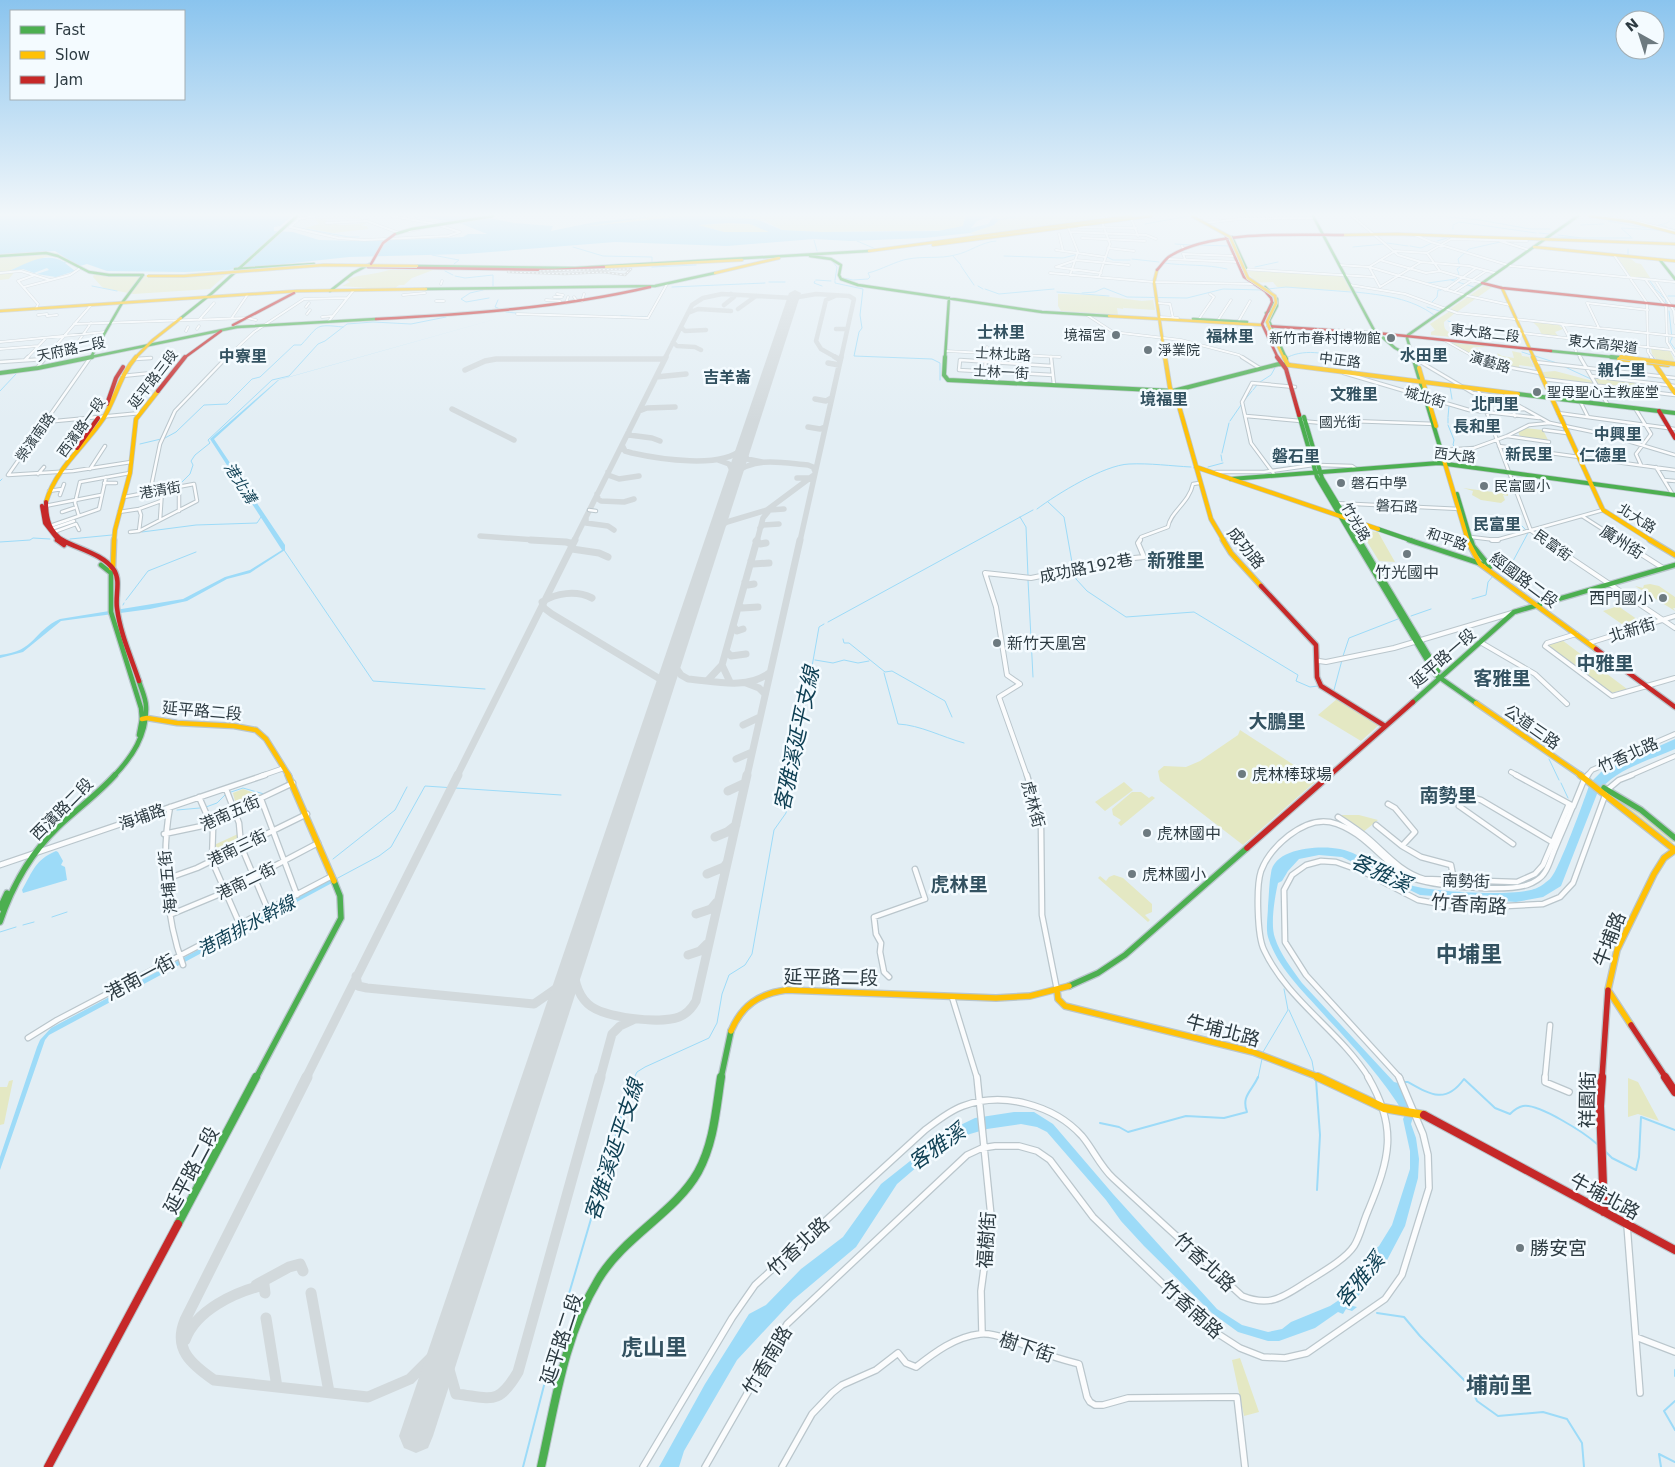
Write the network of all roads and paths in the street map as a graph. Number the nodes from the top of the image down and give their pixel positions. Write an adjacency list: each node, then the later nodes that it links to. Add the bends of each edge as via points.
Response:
1 (21, 284): 23 (street)
2 (33, 284): 23 (street)
3 (139, 284): 53 (main road)
4 (220, 284): 41 (main road, 西濱路一段)
5 (338, 284): 30 (main road)
6 (855, 284): 44 (main road, 東大路二段)
7 (1154, 284): 45 (main road, 成功路)
8 (1198, 284): 25 (street)
9 (1257, 284): 25 (main road, bridge)
10 (1257, 284): 25 (main road)
11 (1349, 284): 27 (main road)
12 (1384, 284): 24 (street)
13 (1426, 284): 28 (street)
14 (1452, 284): 28 (street)
15 (1465, 284): 33 (street)
16 (1482, 284): 40 (main road)
17 (1489, 284): 26 (main road)
18 (1634, 284): 56 (street)
19 (1649, 284): 59 (street)
20 (1658, 284): 60 (street)
21 (667, 285): 22 (main road); 69 (street, via 648,318)
22 (654, 286): 32 (main road); 47 (main road); 81 (main road, via 627,294 534,308 419,318)
23 (24, 287): 63 (street, via 38,304)
24 (1380, 287): 27 (street); 62 (street)
25 (1262, 288): 67 (main road, bridge, via 1275,300); 67 (main road, via 1278,301); 141 (main road, bridge, via 1272,292 1276,298 1267,322)
26 (1502, 288): 56 (main road); 58 (main road, 北大路)
27 (1352, 290): 99 (main road)
28 (1445, 290): 33 (street)
29 (297, 291): 30 (main road); 35 (main road); 74 (main road, 延平路三段)
30 (329, 291): 31 (main road)
31 (353, 291): 32 (main road, via 459,288); 43 (street)
32 (583, 291): 47 (street)
33 (1454, 292): 40 (street)
34 (425, 293): 37 (street)
35 (248, 294): 41 (main road); 76 (street)
36 (1210, 294): 78 (street, via 1214,296)
37 (403, 295)
38 (555, 296): 39 (street)
39 (563, 296)
40 (1466, 296): 58 (street); 62 (main road)
41 (206, 297): 53 (main road); 85 (main road, 西濱路一段)
42 (568, 297): 52 (street)
43 (347, 298): 81 (street); 91 (street, via 304,299)
44 (949, 298): 72 (main road, 東大路二段, via 1042,312); 120 (main road)
45 (1156, 299): 75 (street, via 1170,304); 77 (main road, 成功路)
46 (546, 300): 52 (street)
47 (578, 300): 52 (main road)
48 (1231, 300): 82 (street)
49 (436, 301): 50 (street)
50 (444, 301)
51 (1250, 301): 86 (street)
52 (563, 302): 81 (main road, via 410,317)
53 (122, 303): 57 (main road); 84 (main road)
54 (214, 303): 79 (street)
55 (309, 303): 61 (street)
56 (1647, 303): 59 (main road); 65 (street)
57 (90, 305): 63 (main road); 89 (street)
58 (1510, 305): 83 (main road, 北大路)
59 (1664, 305): 60 (main road); 104 (street)
60 (1674, 306): 88 (street)
61 (306, 307)
62 (1448, 308): 83 (street, via 1458,313); 103 (main road)
63 (36, 309): 66 (main road)
64 (310, 310): 68 (street)
65 (1648, 310): 95 (street, via 1586,303); 101 (street)
66 (0, 311)
67 (1270, 312): 92 (main road); 93 (main road)
68 (307, 314)
69 (517, 314)
70 (38, 315): 71 (street)
71 (57, 315)
72 (1088, 315): 77 (main road, 東大路二段); 107 (street, via 1114,332)
73 (322, 317): 81 (street)
74 (248, 318): 76 (street); 80 (street); 96 (main road, 延平路三段)
75 (1176, 318): 77 (main road, 東大路二段); 78 (main road, 東大路二段)
76 (231, 319): 79 (street)
77 (1160, 319): 92 (main road, 東大路二段); 107 (main road, 成功路)
78 (1199, 319): 82 (main road, 東大路二段)
79 (198, 320): 85 (street)
80 (256, 320)
81 (330, 320): 91 (main road)
82 (1218, 320): 86 (main road, 東大路二段)
83 (1516, 320): 90 (street); 100 (main road, 北大路)
84 (111, 321): 85 (street); 87 (street); 98 (main road)
85 (173, 321): 113 (main road, 西濱路一段)
86 (1238, 322): 92 (main road, 東大路二段)
87 (91, 323): 89 (street); 102 (street)
88 (1675, 323)
89 (74, 324): 106 (street)
90 (1562, 324): 95 (street); 109 (street)
91 (264, 325): 96 (main road); 233 (street, via 175,411 162,439)
92 (1262, 325): 93 (main road, 東大路二段); 122 (main road)
93 (1270, 325): 99 (main road, 東大路二段); 141 (main road)
94 (188, 327): 97 (street)
95 (1600, 328): 101 (street)
96 (226, 329): 113 (main road, 天府路二段); 176 (main road, 延平路三段, via 186,355)
97 (186, 331)
98 (105, 332): 102 (street); 130 (main road)
99 (1376, 332): 103 (main road, 東大路二段); 132 (main road)
100 (1522, 333): 109 (street); 123 (main road, 北大路)
101 (1647, 333): 104 (street); 116 (street)
102 (82, 335): 106 (street); 121 (street)
103 (1409, 335): 110 (main road, 東大路二段); 123 (main road, 東大路二段); 132 (main road, 經國路二段)
104 (1666, 336): 105 (street); 119 (street)
105 (1674, 336)
106 (63, 337): 108 (street); 133 (street)
107 (1163, 338): 143 (street, via 1239,355); 164 (main road, 成功路)
108 (45, 339): 111 (street); 114 (street)
109 (1570, 339): 116 (street); 124 (street)
110 (1444, 340): 123 (main road, 東大路二段); 152 (street, 演藝路, via 1456,350 1485,362)
111 (10, 341): 112 (street); 118 (street)
112 (0, 342)
113 (147, 345): 130 (main road, 天府路二段); 134 (main road, 西濱路一段); 181 (main road, 西濱路一段, via 118,374)
114 (38, 346): 118 (street); 135 (street)
115 (987, 347): 125 (street)
116 (1648, 347): 119 (street); 138 (street)
117 (1008, 348): 126 (street)
118 (1, 349)
119 (1672, 350): 127 (street)
120 (946, 351): 125 (street, 士林北路); 156 (main road, 中正路, via 944,377)
121 (71, 352)
122 (1274, 352): 140 (main road, via 1277,362); 141 (main road)
123 (1531, 353): 124 (main road); 139 (main road, 東大高架道, bridge); 144 (street, via 1558,365); 152 (main road, 北大路)
124 (1578, 353): 138 (main road); 144 (street)
125 (986, 354): 126 (street, 士林北路); 137 (street)
126 (1008, 354): 128 (street, 士林北路)
127 (1675, 355)
128 (1051, 357): 129 (street, 士林北路); 142 (street)
129 (1060, 357)
130 (91, 358): 145 (main road, 天府路二段); 185 (street, 榮濱南路)
131 (151, 358): 134 (street)
132 (1414, 358): 157 (main road, 經國路二段); 162 (street)
133 (45, 359): 135 (street); 145 (street)
134 (135, 359): 151 (main road, 西濱路一段)
135 (25, 360): 136 (street)
136 (0, 362)
137 (986, 362): 142 (street); 146 (street); 146 (street, 士林一街, via 960,360 959,370)
138 (1654, 362): 139 (main road); 153 (main road)
139 (1675, 364)
140 (1272, 365): 141 (main road, 中正路); 143 (main road, 中正路)
141 (1286, 365): 147 (main road, 中正路); 161 (main road, 竹光路)
142 (1052, 366): 150 (street)
143 (1261, 368): 164 (main road, 中正路)
144 (1587, 368): 153 (street); 154 (street)
145 (37, 369): 148 (main road, 天府路二段)
146 (985, 371): 150 (street, 士林一街); 156 (street)
147 (1341, 372): 157 (main road, 中正路); 168 (street, 城北街)
148 (0, 373)
149 (152, 373): 151 (street)
150 (1053, 375): 159 (street)
151 (122, 376): 181 (main road, 西濱路一段, via 116,396)
152 (1542, 376): 160 (street, 演藝路); 169 (main road, 北大路)
153 (1664, 377): 155 (street); 163 (main road)
154 (1592, 378): 158 (street); 160 (street)
155 (1675, 378)
156 (984, 382): 159 (main road, 中正路)
157 (1422, 382): 162 (main road, 中正路); 168 (main road, 經國路二段)
158 (1636, 383): 163 (street); 165 (street)
159 (1054, 385): 164 (main road, 中正路)
160 (1596, 385): 165 (street, 演藝路); 171 (street)
161 (1293, 387): 179 (street, via 1252,383 1242,402); 184 (main road, 竹光路)
162 (1462, 387): 166 (main road, 中正路)
163 (1673, 390): 165 (street, 演藝路)
164 (1172, 391): 206 (main road, 成功路)
165 (1640, 391)
166 (1479, 392): 167 (main road, 中正路); 175 (street, 民富街)
167 (1502, 394): 169 (main road, 中正路); 173 (street)
168 (1426, 397): 175 (street, 城北街); 187 (main road, 經國路二段)
169 (1551, 398): 170 (main road, 中正路); 177 (main road, 北大路)
170 (1580, 401): 171 (main road, 中正路); 182 (street)
171 (1608, 405): 172 (main road, 中正路)
172 (1635, 408): 174 (main road, 中正路); 188 (street)
173 (1524, 409): 180 (street, via 1513,410); 183 (street)
174 (1659, 411): 178 (main road, 中正路); 190 (main road)
175 (1486, 412): 180 (street, 城北街); 195 (street, 民富街)
176 (141, 413): 181 (street); 203 (main road, 延平路三段, via 136,419)
177 (1558, 413): 182 (street); 189 (main road, 北大路)
178 (1675, 413)
179 (1246, 416): 184 (street, 國光街); 213 (street, via 1252,443)
180 (1515, 416): 183 (street, 城北街)
181 (101, 417): 185 (street); 214 (main road, 西濱路一段, via 87,442)
182 (1588, 417): 188 (street)
183 (1541, 419): 186 (street)
184 (1304, 421): 187 (street, 國光街); 209 (main road, 竹光路)
185 (45, 422): 217 (street, 榮濱南路, via 8,476)
186 (1550, 423): 189 (street); 193 (street, via 1529,425)
187 (1434, 424): 200 (main road, 經國路二段); 204 (main road, 經國路二段)
188 (1645, 425): 190 (street); 197 (street, via 1651,434)
189 (1564, 426): 192 (main road, 北大路); 197 (street)
190 (1672, 428): 194 (main road)
191 (1544, 430): 192 (street)
192 (1567, 433): 202 (main road, 北大路)
193 (1507, 436): 195 (street); 196 (street)
194 (1675, 438)
195 (1496, 439): 199 (street, 民富街); 200 (street, via 1474,448)
196 (1549, 442)
197 (1643, 445): 201 (street); 205 (street, via 1636,454)
198 (105, 446): 210 (street)
199 (1499, 446): 202 (street); 216 (street, 民富街)
200 (1443, 450): 204 (main road, 經國路二段)
201 (1675, 455)
202 (1578, 457): 205 (street); 227 (main road, 北大路)
203 (131, 462): 210 (street, 榮濱南路); 215 (main road, 延平路三段)
204 (1445, 464): 209 (main road, 西大路); 216 (main road, 西大路); 245 (main road, 經國路二段)
205 (1641, 465): 208 (street)
206 (1196, 466): 212 (main road, 和平路); 219 (main road, 和平路); 226 (main road, 成功路)
207 (44, 467): 217 (street)
208 (1656, 467): 211 (street); 220 (street)
209 (1317, 468): 213 (main road, 西大路); 241 (main road, 竹光路)
210 (90, 470): 214 (street, 榮濱南路)
211 (1675, 470)
212 (1216, 472): 213 (street); 219 (main road, 和平路)
213 (1273, 472): 219 (main road, 西大路)
214 (59, 473): 217 (street, 榮濱南路); 232 (main road, 西濱路一段); 269 (main road, 西濱路一段, via 44,494 41,512 45,526 57,541)
215 (130, 473): 218 (street); 238 (main road, 延平路三段)
216 (1509, 473): 227 (main road, 西大路); 261 (street, 民富街)
217 (38, 474)
218 (106, 477): 222 (street); 225 (street)
219 (1233, 478): 254 (main road, 和平路)
220 (1664, 480): 221 (street); 236 (street)
221 (1675, 480)
222 (80, 482): 239 (street)
223 (116, 483): 225 (street)
224 (64, 484): 229 (street)
225 (104, 484): 234 (street)
226 (1199, 484): 283 (main road, 成功路, via 1223,542 1312,639); 286 (street, 成功路192巷, via 1194,484 1181,509 1169,519 1168,527 1141,537 1138,543 1144,556 1031,578 985,573 996,607)
227 (1591, 484): 236 (main road, 西大路); 248 (main road, 北大路)
228 (179, 487): 230 (street, 港清街); 249 (street); 249 (street, 港清街, via 194,484 197,501)
229 (62, 489): 232 (street); 235 (street)
230 (162, 490): 233 (street, 港清街); 240 (street)
231 (90, 491): 237 (street)
232 (49, 492): 243 (main road, 西濱路一段)
233 (150, 492): 238 (street, 港清街)
234 (101, 494): 237 (street); 253 (street, via 99,509)
235 (60, 495)
236 (1674, 495)
237 (86, 497): 239 (street); 242 (street)
238 (124, 497): 252 (main road, 延平路三段)
239 (74, 500): 243 (street); 244 (street)
240 (160, 501): 246 (street); 256 (street)
241 (1333, 501): 245 (street, 磐石路); 254 (main road, 竹光路)
242 (84, 504)
243 (45, 506): 258 (main road, 西濱路一段)
244 (74, 508): 251 (street); 253 (street)
245 (1460, 508): 263 (main road, 經國路二段); 267 (main road, 經國路二段, via 1469,545)
246 (140, 509): 252 (street); 260 (street)
247 (589, 510): 250 (street)
248 (1603, 510): 255 (street); 264 (main road, 北大路)
249 (179, 511): 256 (street, 港清街)
250 (596, 511)
251 (62, 512)
252 (119, 512): 265 (main road, 延平路三段)
253 (78, 516): 258 (street)
254 (1342, 516): 267 (main road, 和平路); 280 (main road, 竹光路)
255 (1582, 516): 261 (street); 270 (street, 廣州街)
256 (160, 520): 260 (street, 港清街)
257 (74, 521): 258 (street)
258 (52, 529): 259 (street, via 76,524); 266 (main road, via 68,544)
259 (79, 530)
260 (139, 531): 262 (street, 港清街)
261 (1531, 531): 263 (street, via 1496,540); 271 (street, 民富街)
262 (130, 532)
263 (1471, 537): 267 (main road, 經國路二段)
264 (1675, 555)
265 (114, 556): 266 (main road); 269 (main road, 延平路三段)
266 (102, 562): 269 (main road)
267 (1482, 563): 272 (main road, 經國路二段)
268 (1675, 565): 270 (main road, 延平路一段)
269 (111, 568): 293 (main road, 延平路二段, via 117,578 115,611)
270 (1663, 568): 271 (main road, 延平路一段)
271 (1609, 584): 272 (main road, 延平路一段); 276 (street, 民富街)
272 (1540, 605): 273 (main road, 延平路一段); 279 (main road, 經國路二段); 282 (main road, 經國路二段)
273 (1514, 612): 275 (street); 277 (main road, 延平路一段)
274 (1675, 616): 276 (street, 北新街)
275 (1496, 618): 277 (street); 280 (street)
276 (1663, 620): 278 (street, 民富街); 282 (street, 北新街)
277 (1503, 622): 281 (main road, 延平路一段)
278 (1675, 628)
279 (1576, 634): 282 (main road, 經國路二段); 289 (street, via 1546,646 1612,696)
280 (1418, 640): 283 (street, via 1394,648); 287 (main road, 竹光路)
281 (1480, 642): 284 (street); 287 (main road, 延平路一段)
282 (1591, 643): 289 (main road, 經國路二段)
283 (1319, 661): 294 (main road, 成功路, via 1317,674 1327,691)
284 (1518, 663): 285 (street); 291 (street, via 1543,680)
285 (1514, 667)
286 (1006, 669): 346 (street, 虎林街, via 1007,674 1020,684 998,697 1032,790 1041,825 1042,916)
287 (1441, 677): 294 (main road, 延平路一段); 300 (main road, 公道三路)
288 (1675, 678): 289 (street)
289 (1649, 685): 290 (main road, 經國路二段); 292 (main road, 經國路二段)
290 (1675, 702)
291 (1567, 704)
292 (1675, 707)
293 (144, 718): 296 (main road, 西濱路二段, via 142,738); 298 (main road, 延平路二段, via 256,730 266,737)
294 (1385, 726): 317 (main road, 延平路一段)
295 (1675, 734): 300 (street, 竹香北路, via 1600,766)
296 (131, 752): 326 (main road, 西濱路二段, via 119,770); 327 (main road, 西濱路二段)
297 (1675, 756): 303 (street, via 1620,780)
298 (284, 768): 301 (main road, 延平路二段); 302 (street, 海埔路)
299 (1511, 772): 309 (street)
300 (1586, 777): 303 (main road, 公道三路); 309 (street, 竹香北路)
301 (293, 783): 306 (street, 港南五街); 312 (main road, 延平路二段)
302 (226, 789): 305 (street, 海埔路); 311 (street)
303 (1606, 791): 319 (main road, via 1641,810); 325 (main road); 357 (street, 竹香南路, via 1573,883 1566,893 1538,906 1425,902 1403,894 1358,869 1332,862 1313,863 1300,868 1286,883 1285,942 1306,975 1399,1077)
304 (1459, 794): 320 (street, via 1481,800)
305 (199, 798): 310 (street, 海埔路); 314 (street)
306 (261, 799): 311 (street, 港南五街); 316 (street)
307 (1388, 804): 324 (street, via 1396,808 1415,832)
308 (1459, 806): 322 (street)
309 (1571, 806): 320 (street, 南勢街); 356 (street, 竹香北路, via 1545,873 1523,886 1436,884 1413,879 1360,836 1329,822 1313,822 1294,830 1262,866 1259,889 1261,945 1282,981 1368,1076)
310 (170, 807): 318 (street, 海埔五街); 326 (street, 海埔路)
311 (235, 812): 314 (street, 港南五街); 323 (street)
312 (307, 814): 316 (street, 港南三街); 321 (main road, 延平路二段)
313 (1338, 817): 335 (street, 南勢街, via 1407,872 1424,879)
314 (210, 823): 318 (street, 港南五街); 328 (street, via 213,829)
315 (1376, 825): 324 (street)
316 (274, 830): 323 (street, 港南三街); 329 (street)
317 (1263, 833): 346 (main road, 延平路二段, via 1114,963 1086,980)
318 (164, 834): 334 (street, 海埔五街)
319 (1675, 838)
320 (1552, 842): 335 (street, 南勢街, via 1543,865 1529,877 1510,882)
321 (318, 843): 329 (street, 港南二街); 332 (main road, 延平路二段)
322 (1513, 844)
323 (242, 846): 328 (street, 港南三街); 333 (street)
324 (1402, 846): 335 (street, via 1421,857 1451,865)
325 (1675, 850): 347 (main road, 牛埔路, via 1664,858 1650,880 1617,950)
326 (36, 853): 327 (street, 海埔路); 341 (main road, 西濱路二段, via 13,890)
327 (30, 856): 330 (street, 海埔路); 338 (main road, 西濱路二段)
328 (212, 861): 334 (street, 港南三街); 336 (street)
329 (284, 862): 333 (street, 港南二街); 337 (street)
330 (0, 865)
331 (915, 869): 345 (street, via 925,899 874,917 884,972)
332 (332, 876): 337 (street, 港南一街); 366 (main road, 延平路二段, via 342,910 334,934)
333 (255, 877): 336 (street, 港南二街); 339 (street)
334 (166, 879): 340 (street, 海埔五街)
335 (1454, 880)
336 (225, 892): 340 (street, 港南二街); 342 (street)
337 (297, 895): 339 (street, 港南一街)
338 (0, 908)
339 (268, 910): 342 (street, 港南一街)
340 (172, 914): 343 (street, 海埔五街)
341 (0, 922)
342 (240, 925): 343 (street, 港南一街)
343 (180, 957): 344 (street, 海埔五街); 352 (street, 港南一街)
344 (183, 965)
345 (889, 977)
346 (1057, 990): 348 (main road, 延平路二段, via 1010,998); 356 (main road, 牛埔北路, via 1058,998 1065,1006 1253,1052 1323,1079)
347 (1608, 990): 349 (main road, 祥園街); 350 (main road, 牛埔路)
348 (952, 997): 355 (street, via 977,1074); 367 (main road, 延平路二段, via 786,990 756,997 738,1013 727,1040 704,1161 689,1182 614,1256 595,1285 574,1337)
349 (1607, 1007): 350 (main road, via 1613,1004); 359 (main road, 祥園街, via 1600,1106)
350 (1620, 1009): 353 (main road, 牛埔路)
351 (1550, 1025): 354 (street, via 1545,1082)
352 (28, 1038)
353 (1675, 1091)
354 (1569, 1092)
355 (980, 1100): 356 (street, 竹香北路, via 1029,1104 1065,1120 1082,1136 1121,1186 1242,1296 1260,1302 1284,1296 1345,1256 1354,1246 1386,1165 1389,1139); 358 (street, 福樹街); 368 (street, 竹香北路, via 962,1106 925,1130 755,1285)
356 (1384, 1108): 357 (main road, 牛埔北路)
357 (1415, 1112): 358 (street, 竹香南路, via 1428,1155 1429,1188 1402,1275 1371,1310 1307,1353 1285,1358 1263,1357 1240,1348 1209,1328 1082,1205 1046,1156 1023,1145); 359 (main road, 牛埔北路)
358 (984, 1146): 362 (street, 福樹街, via 991,1216 981,1291); 369 (street, 竹香南路, via 967,1155 786,1324)
359 (1604, 1212): 360 (main road, 牛埔北路)
360 (1627, 1224): 361 (main road, 牛埔北路); 363 (street)
361 (1675, 1250)
362 (982, 1334): 370 (street, 樹下街, via 955,1341 916,1367 906,1363 898,1353 876,1370 842,1385 812,1414); 371 (street, 樹下街, via 1026,1344 1079,1364 1087,1399 1095,1406 1128,1398 1237,1397)
363 (1636, 1337): 364 (street); 365 (street)
364 (1675, 1352)
365 (1640, 1393)
366 (48, 1467)
367 (541, 1467)
368 (643, 1467)
369 (705, 1467)
370 (782, 1467)
371 (1246, 1467)

